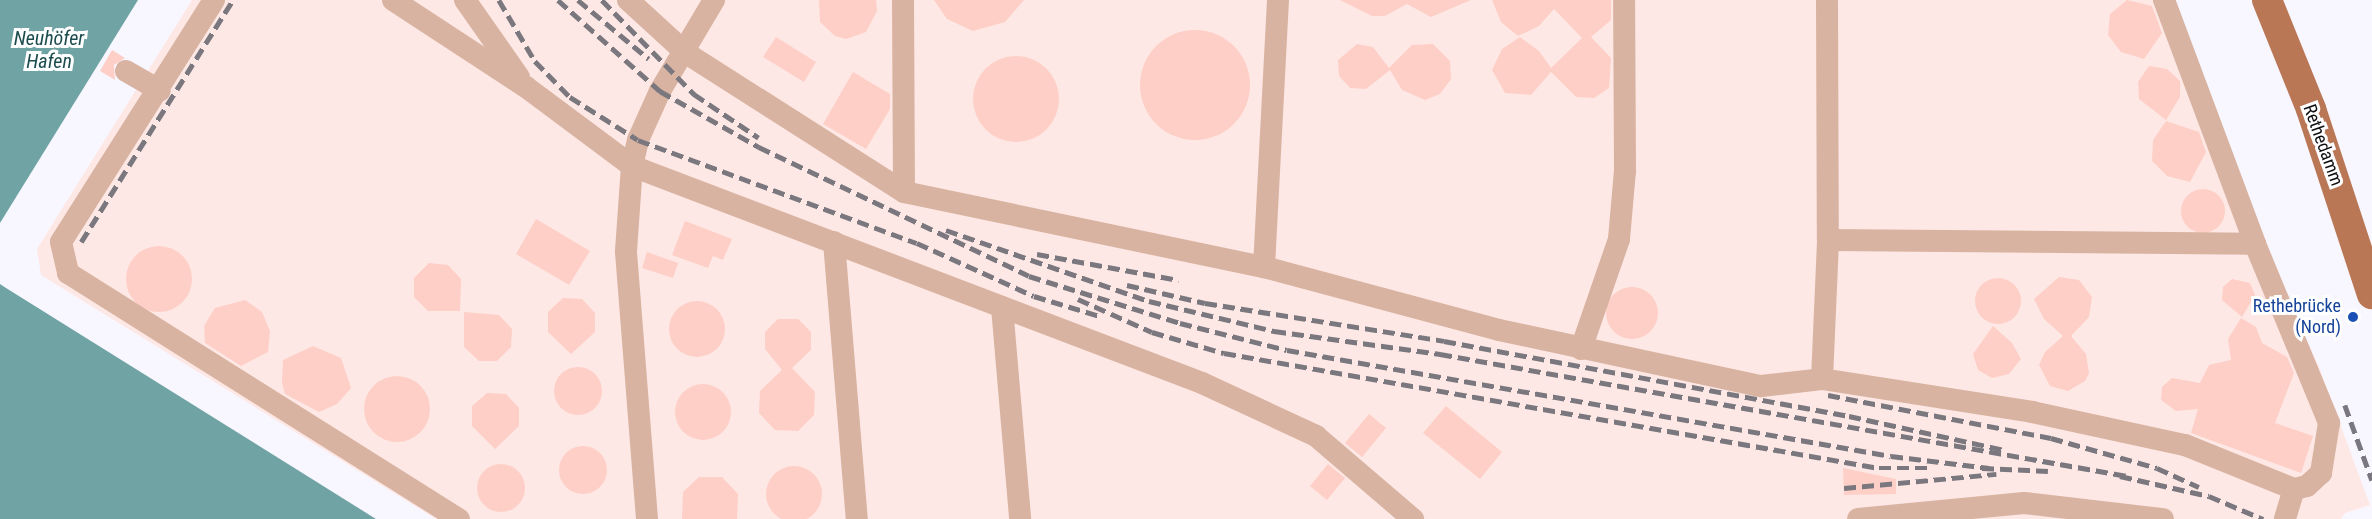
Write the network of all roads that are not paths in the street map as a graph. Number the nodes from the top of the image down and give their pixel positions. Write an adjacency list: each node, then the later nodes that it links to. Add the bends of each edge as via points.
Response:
1 (214, 0): 15 (lane)
2 (393, 0): 14 (lane)
3 (465, 0): 14 (lane)
4 (628, 0): 12 (lane)
5 (714, 0): 12 (lane)
6 (903, 0): 17 (lane)
7 (1278, 0): 21 (lane)
8 (1624, 0): 25 (lane, via 1625,171 1619,239)
9 (1827, 0): 18 (lane)
10 (2164, 0): 20 (lane)
11 (2267, 0): 22 (main road, Rethedamm)
12 (686, 53): 16 (lane, via 660,91 638,140); 17 (lane)
13 (126, 71): 15 (lane)
14 (526, 87): 16 (lane)
15 (160, 91): 28 (lane, via 61,242 68,273)
16 (632, 166): 19 (lane); 29 (lane, via 626,251)
17 (904, 192): 21 (lane)
18 (1828, 240): 20 (lane); 26 (lane)
19 (834, 242): 24 (lane); 30 (lane)
20 (2255, 244): 27 (lane, via 2329,423 2320,473 2307,486)
21 (1264, 267): 25 (lane)
22 (2367, 267): 23 (main road, Rethedamm)
23 (2372, 294)
24 (1002, 307): 31 (lane); 32 (lane, via 1202,383 1316,436)
25 (1581, 349): 26 (lane, via 1761,386)
26 (1822, 379): 27 (lane, via 2032,412 2185,445)
27 (2294, 489): 35 (lane)
28 (459, 519)
29 (647, 519)
30 (857, 519)
31 (1020, 519)
32 (1413, 519)
33 (1858, 519): 34 (lane, via 2024,503)
34 (2163, 519)
35 (2285, 519)

